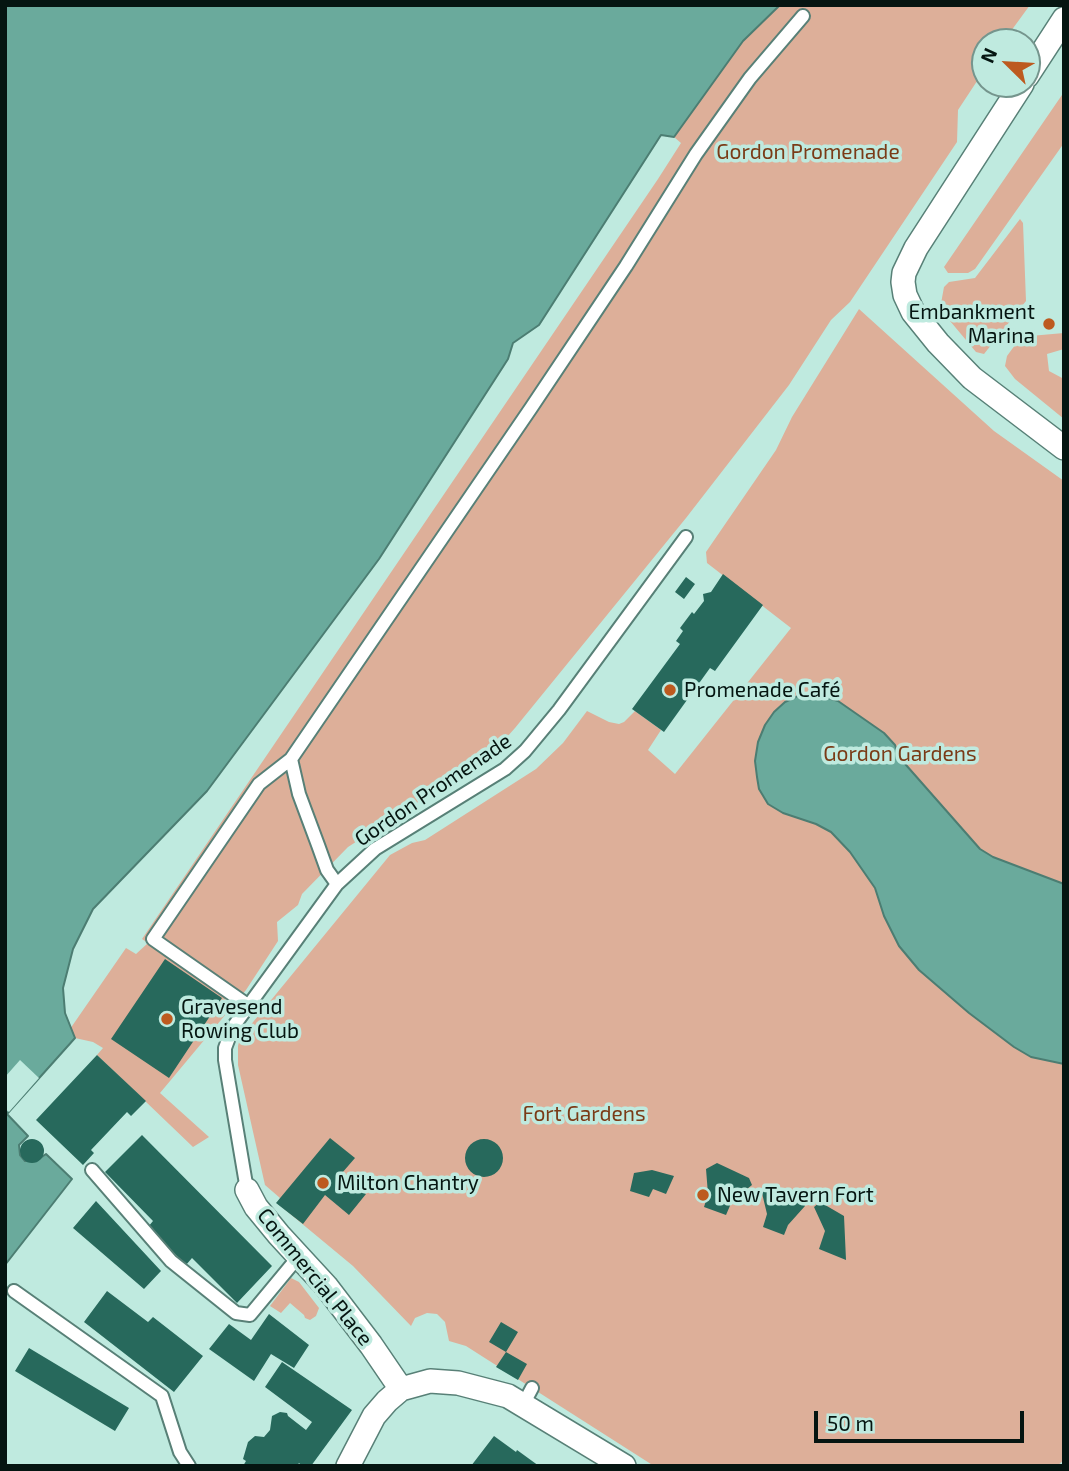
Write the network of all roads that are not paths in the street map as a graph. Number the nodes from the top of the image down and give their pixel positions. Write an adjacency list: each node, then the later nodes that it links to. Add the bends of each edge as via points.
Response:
1 (803, 16): 7 (lane, via 750,78 696,154 582,332)
2 (1064, 19): 3 (street)
3 (1041, 54)
4 (1013, 98): 5 (street, via 916,248 903,282 913,312 972,378)
5 (1064, 448)
6 (686, 537): 8 (lane, Gordon Promenade, via 525,751 505,769 375,849)
7 (291, 760): 8 (lane, via 308,819); 9 (lane, via 260,785 153,939)
8 (337, 884): 9 (lane, Gordon Promenade)
9 (249, 1006): 11 (lane, Commercial Place, via 225,1048)
10 (92, 1170): 12 (lane, via 171,1261 236,1313 250,1315)
11 (248, 1190): 12 (street, Commercial Place)
12 (299, 1256): 14 (street, Commercial Place, via 346,1311)
13 (14, 1291): 15 (lane, via 162,1396)
14 (401, 1389): 16 (street, via 374,1416); 17 (street, via 430,1381 528,1397)
15 (189, 1466)
16 (348, 1466)
17 (624, 1466)

